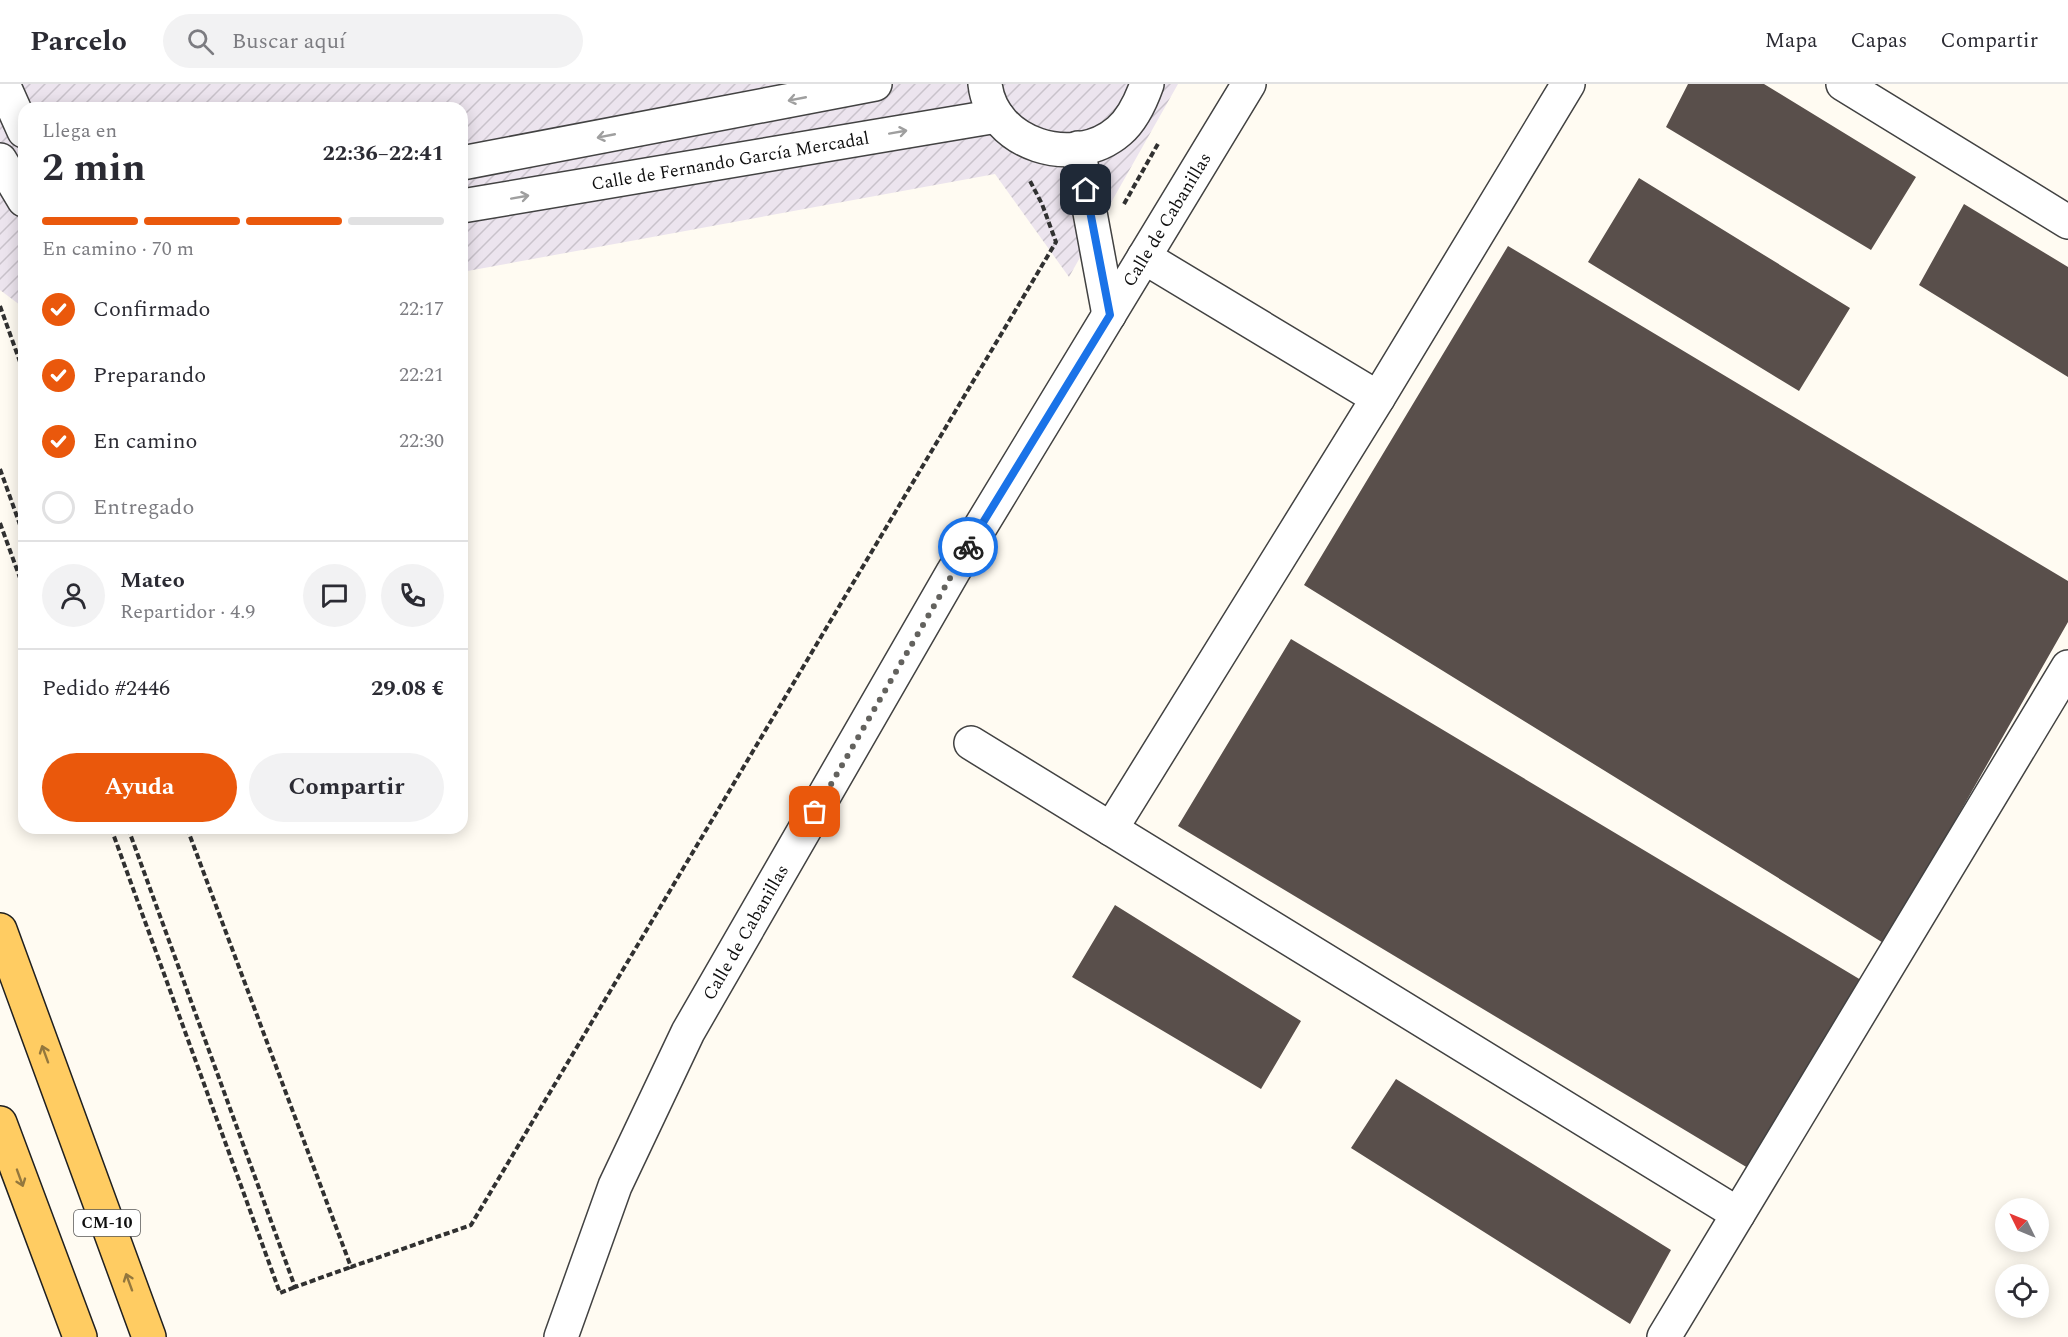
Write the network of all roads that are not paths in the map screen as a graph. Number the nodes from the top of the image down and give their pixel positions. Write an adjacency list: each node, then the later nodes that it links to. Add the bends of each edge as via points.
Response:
1 (3, 84): 9 (street)
2 (875, 84): 12 (street, one-way to 12)
3 (985, 84): 8 (street)
4 (1147, 84): 10 (street, via 1137,110 1119,131 1095,145)
5 (1249, 84): 16 (street, Calle de Cabanillas)
6 (1568, 84): 18 (street)
7 (1843, 84): 15 (street)
8 (997, 116): 10 (street, via 1017,135 1041,147 1068,151); 14 (street, Calle de Fernando García Mercadal, one-way to 8)
9 (18, 118)
10 (1078, 148): 17 (street)
11 (0, 160): 13 (street)
12 (468, 162)
13 (18, 190)
14 (468, 205)
15 (2068, 222)
16 (1144, 257): 17 (street, Calle de Cabanillas); 18 (street)
17 (1110, 315): 27 (street, Calle de Cabanillas, via 954,572 688,1032 615,1186)
18 (1378, 398): 21 (street)
19 (2068, 667): 24 (street)
20 (971, 743): 21 (street)
21 (1111, 829): 24 (street)
22 (0, 930): 26 (main road, CM-10, one-way to 22)
23 (0, 1123): 25 (main road, one-way to 25)
24 (1738, 1214): 28 (street)
25 (80, 1337)
26 (149, 1337)
27 (561, 1337)
28 (1664, 1337)

